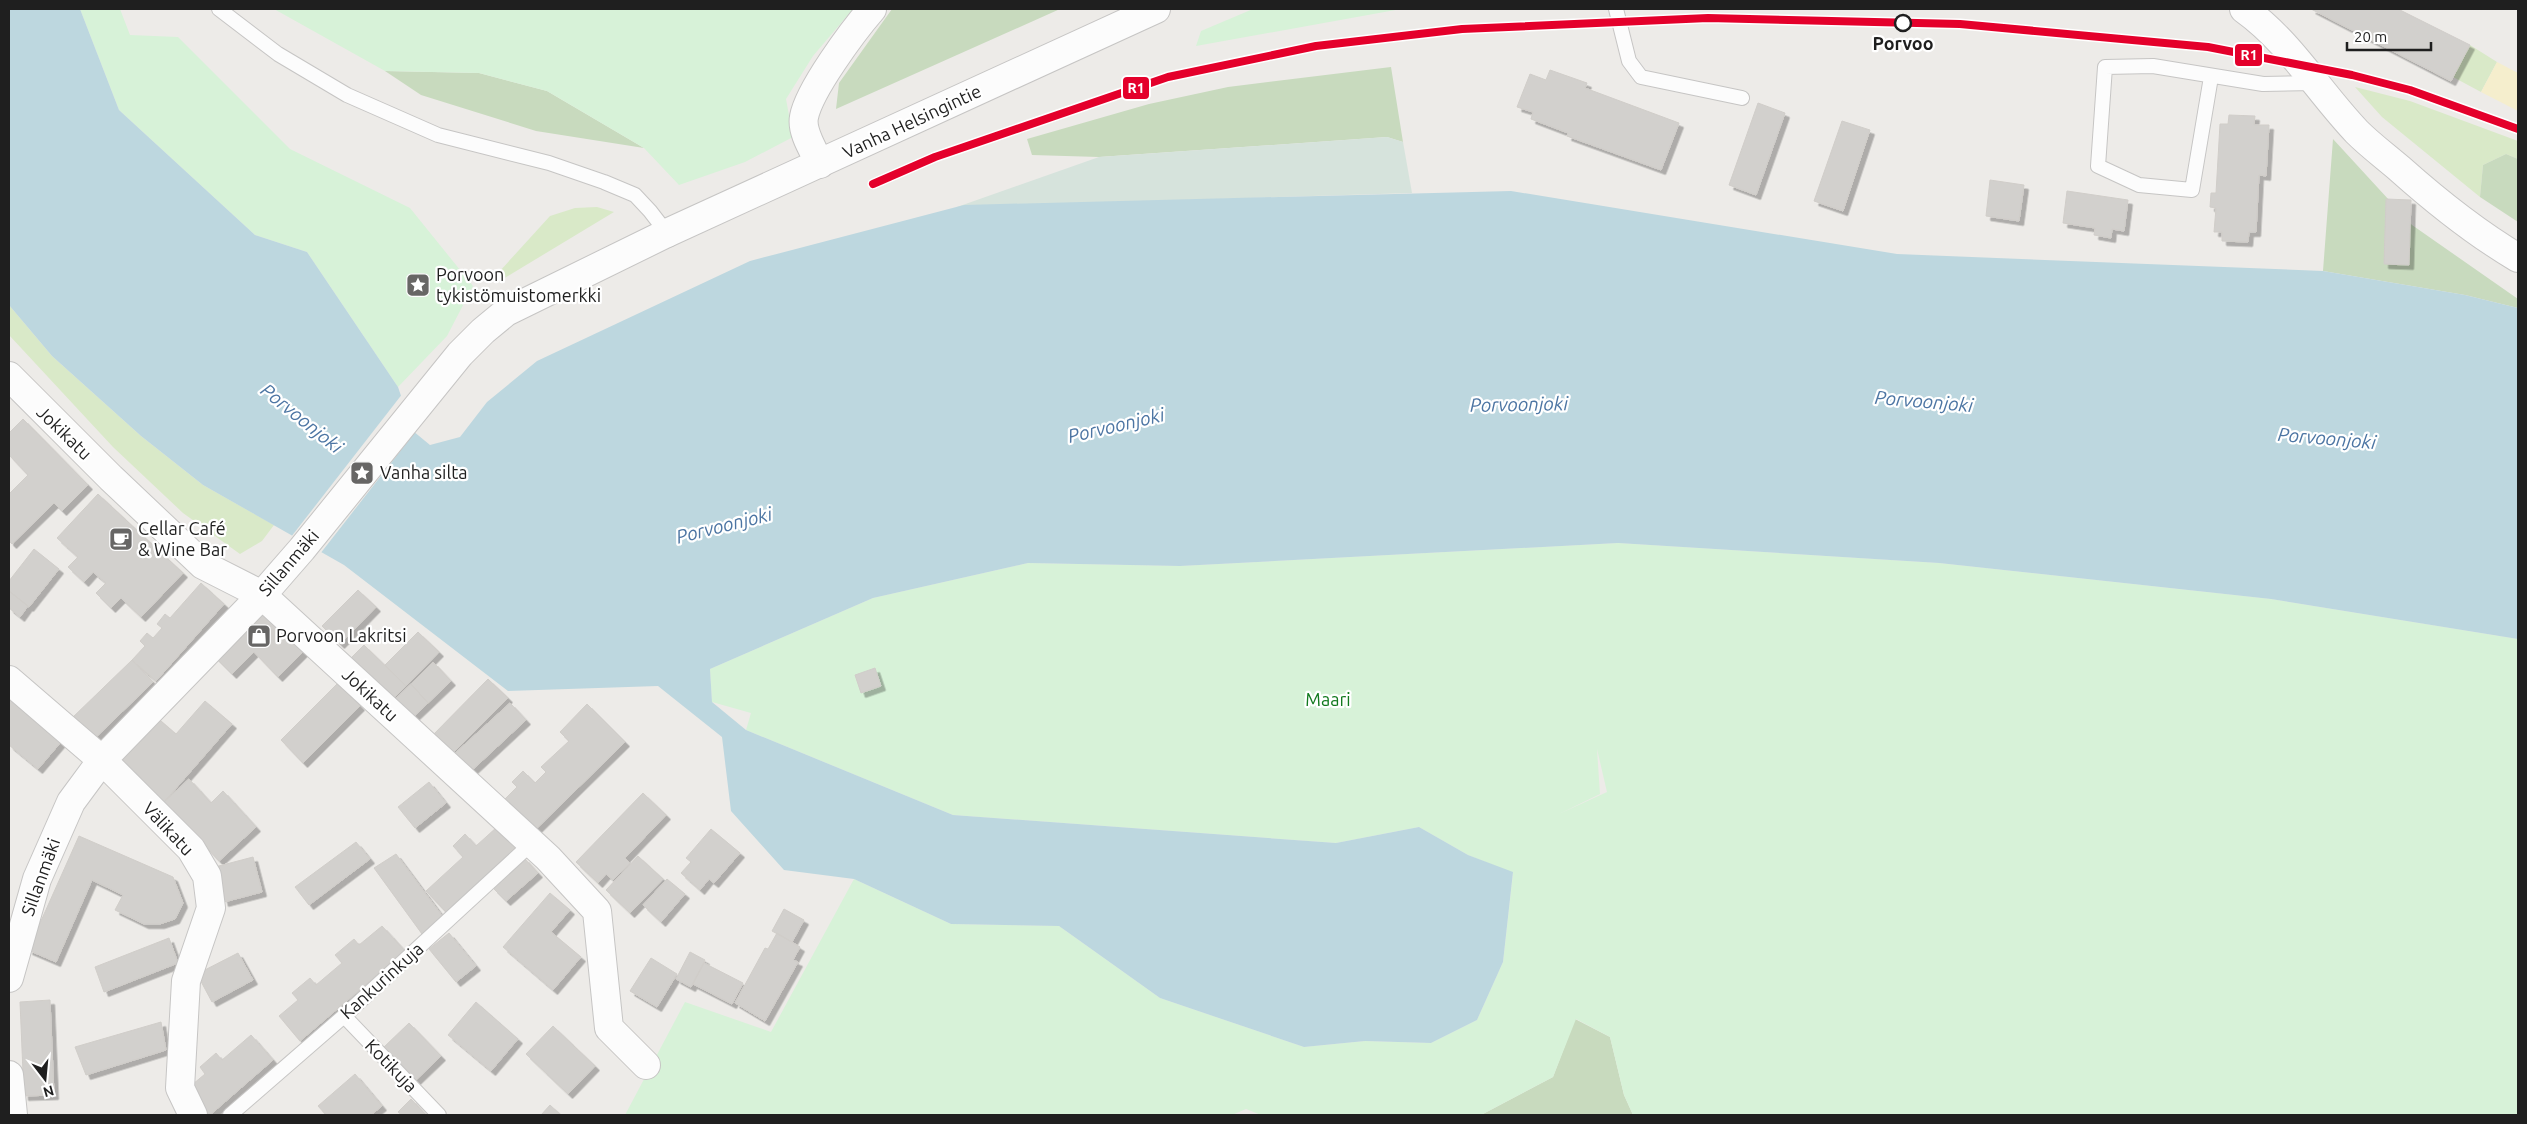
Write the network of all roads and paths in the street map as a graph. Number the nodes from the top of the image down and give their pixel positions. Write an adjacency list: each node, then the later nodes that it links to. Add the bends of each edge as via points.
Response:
1 (219, 9): 10 (lane, via 278,54 348,95 438,135 549,163 635,196)
2 (872, 9): 9 (street, via 813,91 804,118)
3 (1156, 9): 9 (street, Vanha Helsingintie)
4 (1616, 9): 8 (lane, via 1630,62 1641,77)
5 (2244, 9): 7 (street, via 2284,45)
6 (2211, 77): 6 (lane, via 2192,190 2139,185 2098,166 2105,68 2153,66); 7 (lane, via 2262,84)
7 (2317, 83): 11 (street, via 2357,132 2424,190)
8 (1742, 98)
9 (820, 164): 10 (street, Vanha Helsingintie)
10 (667, 234): 13 (street, Sillanmäki, via 506,312 483,330 423,397 302,550)
11 (2518, 258)
12 (9, 376): 13 (street, Jokikatu, via 203,565)
13 (262, 595): 15 (street, Sillanmäki); 16 (street, Jokikatu)
14 (9, 680): 15 (street, Välikatu)
15 (102, 760): 17 (street, Sillanmäki, via 70,802 37,879); 22 (street, Välikatu, via 191,849 207,876 211,908 186,981 180,1088)
16 (532, 843): 18 (lane, Kankurinkuja); 19 (street, Jokikatu, via 597,911 609,1028)
17 (9, 978)
18 (344, 1016): 23 (lane, Kankurinkuja); 24 (lane, Kotikuja)
19 (646, 1065)
20 (9, 1074): 21 (street)
21 (13, 1115)
22 (193, 1115)
23 (230, 1115)
24 (439, 1115)

